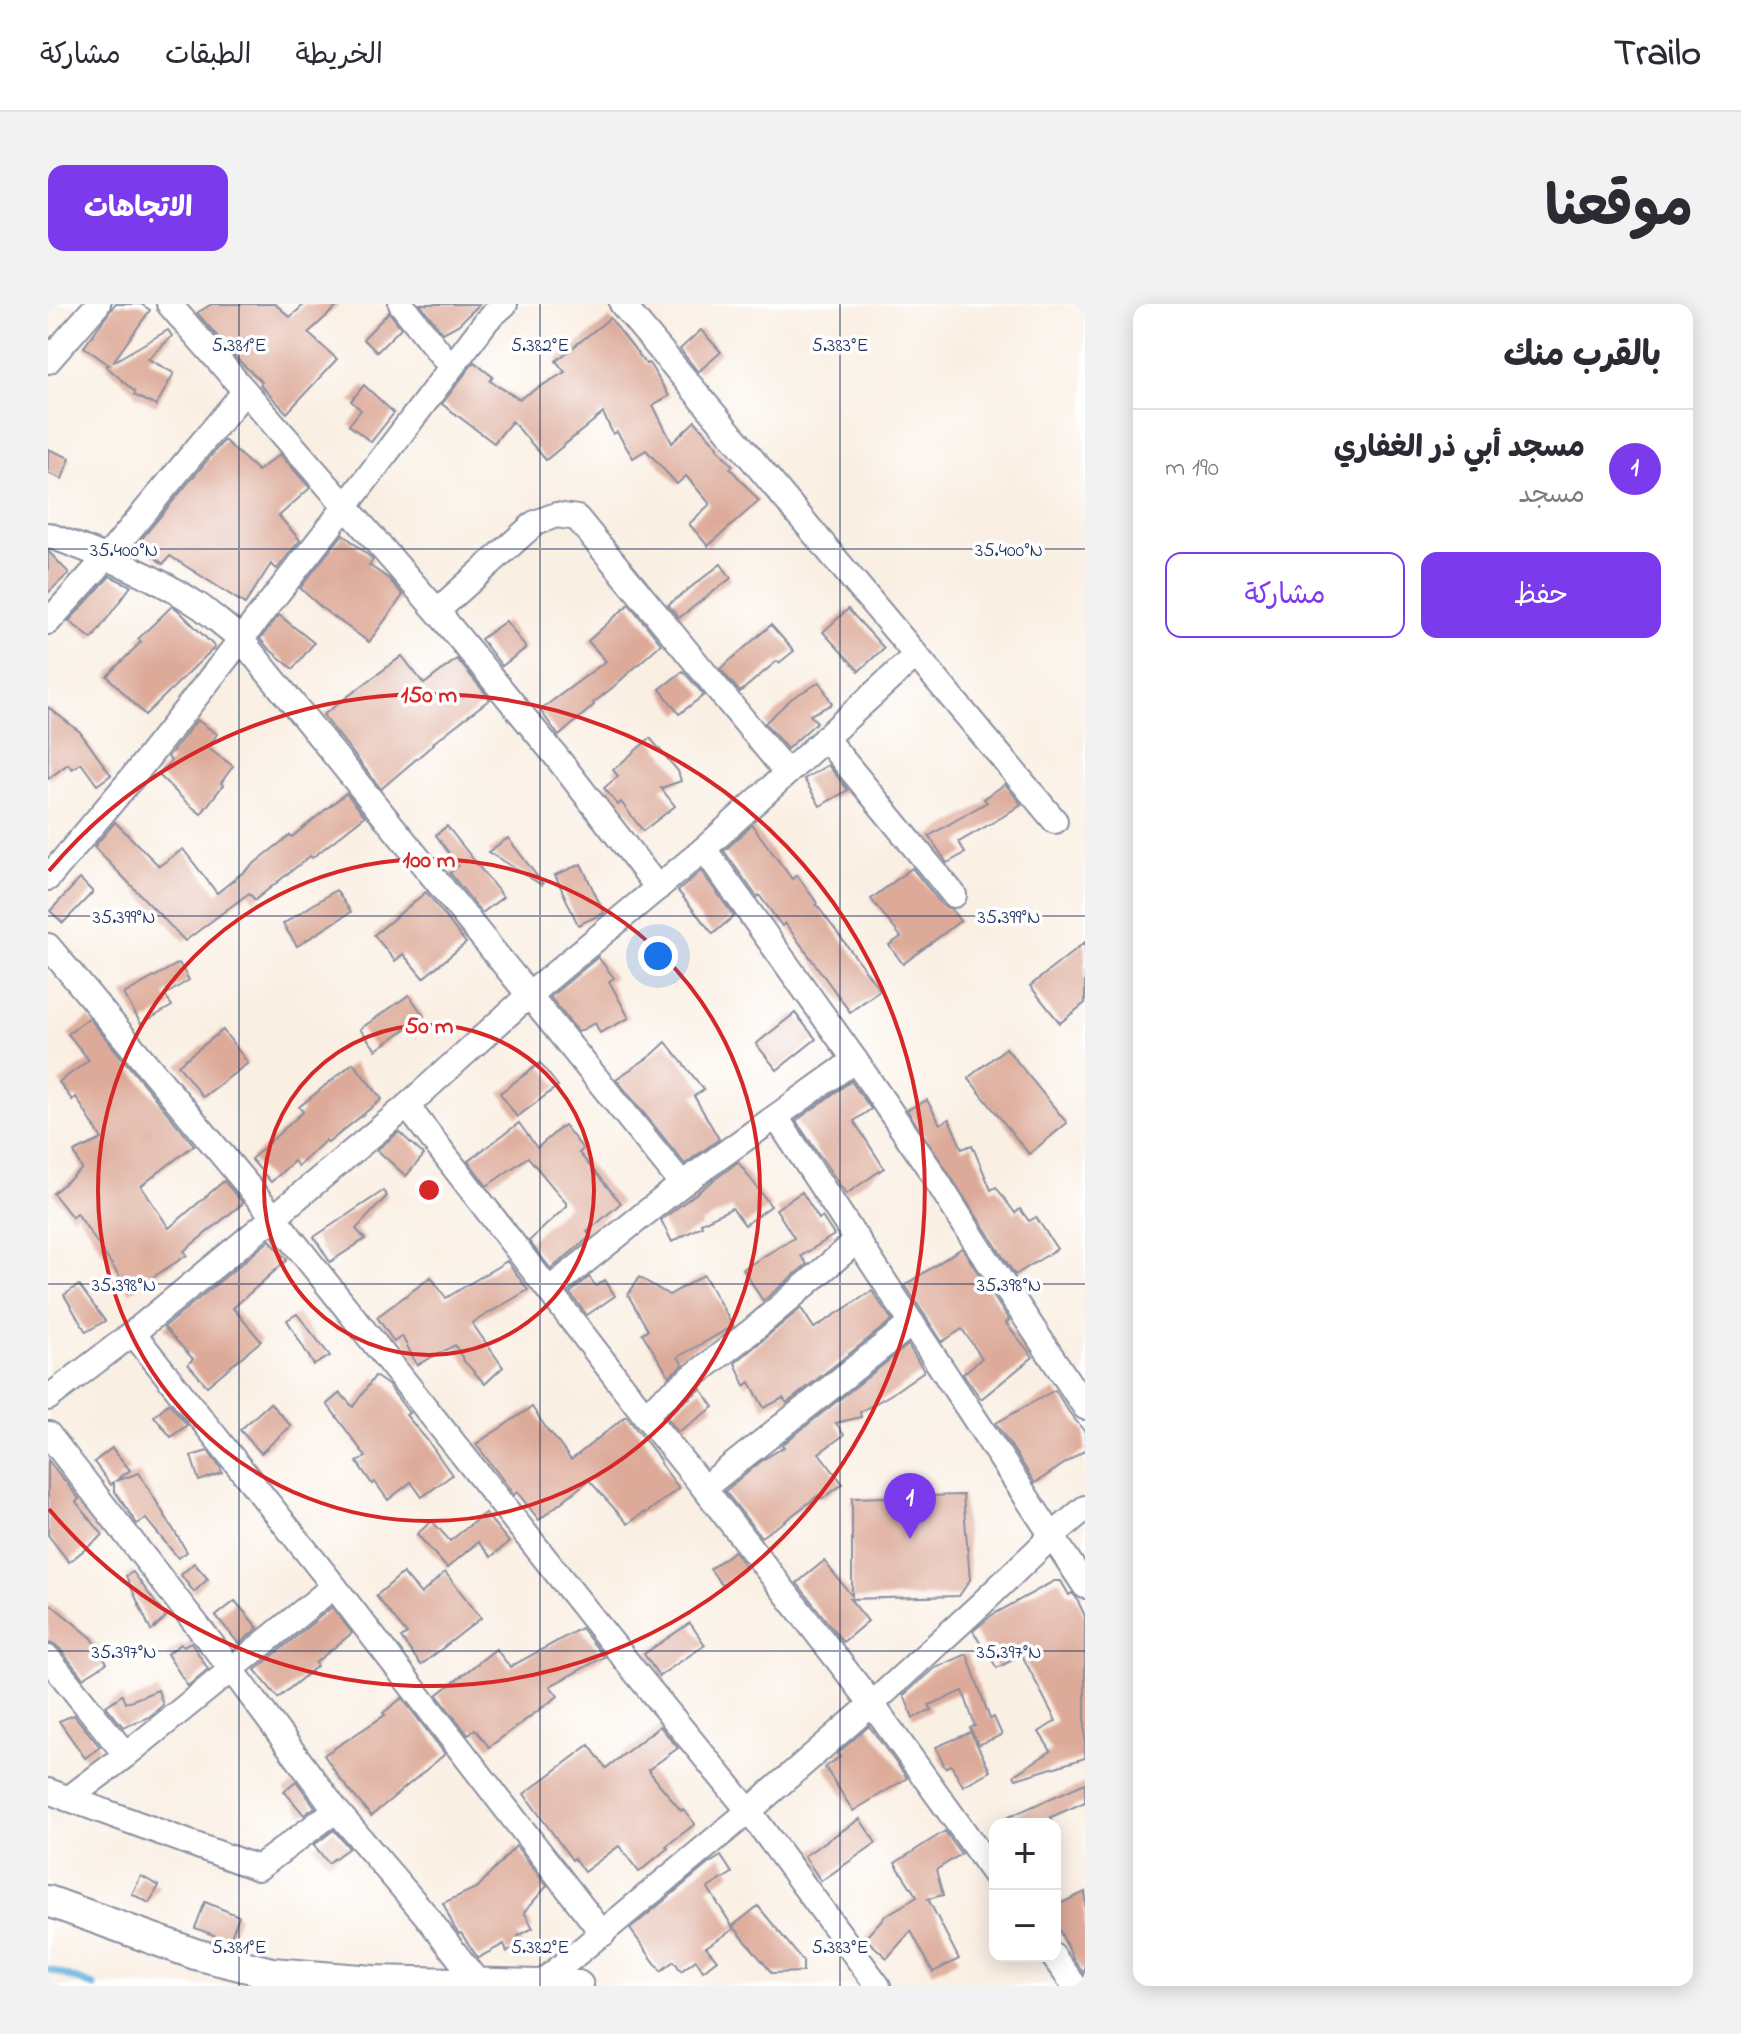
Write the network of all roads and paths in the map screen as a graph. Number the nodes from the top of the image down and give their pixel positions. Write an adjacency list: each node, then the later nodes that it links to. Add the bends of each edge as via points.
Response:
1 (169, 304): 8 (street)
2 (401, 304): 7 (street)
3 (505, 304): 7 (street)
4 (622, 304): 15 (street)
5 (83, 309): 6 (street)
6 (48, 361)
7 (451, 367): 9 (street)
8 (245, 391): 9 (street); 11 (street)
9 (346, 506): 12 (street); 14 (street)
10 (48, 535): 11 (street)
11 (107, 557): 13 (street); 14 (street, via 201,607)
12 (437, 611): 17 (street, via 535,523 556,515 577,518); 21 (street)
13 (48, 622)
14 (240, 638): 20 (street); 24 (street)
15 (916, 655): 16 (street); 18 (street)
16 (825, 738): 17 (street); 22 (street)
17 (787, 773): 19 (street)
18 (1055, 821)
19 (704, 849): 21 (street); 25 (street)
20 (48, 878)
21 (658, 888): 24 (street)
22 (954, 895)
23 (50, 954): 29 (street)
24 (529, 995): 26 (street); 28 (street)
25 (855, 1060): 27 (street); 35 (street)
26 (407, 1106): 29 (street); 31 (street)
27 (776, 1117): 28 (street); 30 (street)
28 (682, 1184): 31 (street)
29 (274, 1217): 33 (street); 49 (street)
30 (858, 1240): 32 (street); 36 (street)
31 (549, 1290): 36 (street)
32 (912, 1323): 38 (street); 40 (street)
33 (133, 1333): 34 (street); 41 (street)
34 (48, 1398)
35 (1085, 1407)
36 (644, 1414): 38 (street)
37 (48, 1434): 44 (street)
38 (704, 1488): 45 (street)
39 (1085, 1508): 40 (street)
40 (1051, 1537): 42 (street); 45 (street)
41 (334, 1586): 44 (street); 52 (street)
42 (1085, 1586)
43 (48, 1658): 46 (street)
44 (232, 1670): 46 (street); 48 (street)
45 (872, 1704): 49 (street); 50 (street)
46 (126, 1755): 47 (street)
47 (58, 1795): 48 (street, via 258,1868)
48 (336, 1810): 54 (street)
49 (749, 1811): 52 (street); 57 (street)
50 (989, 1867)
51 (48, 1901): 54 (street, via 195,1954 272,1973)
52 (603, 1934): 55 (street)
53 (1057, 1962): 58 (street)
54 (479, 1984): 55 (street)
55 (539, 1985): 56 (street)
56 (578, 1986)
57 (878, 1986)
58 (1075, 1986)

